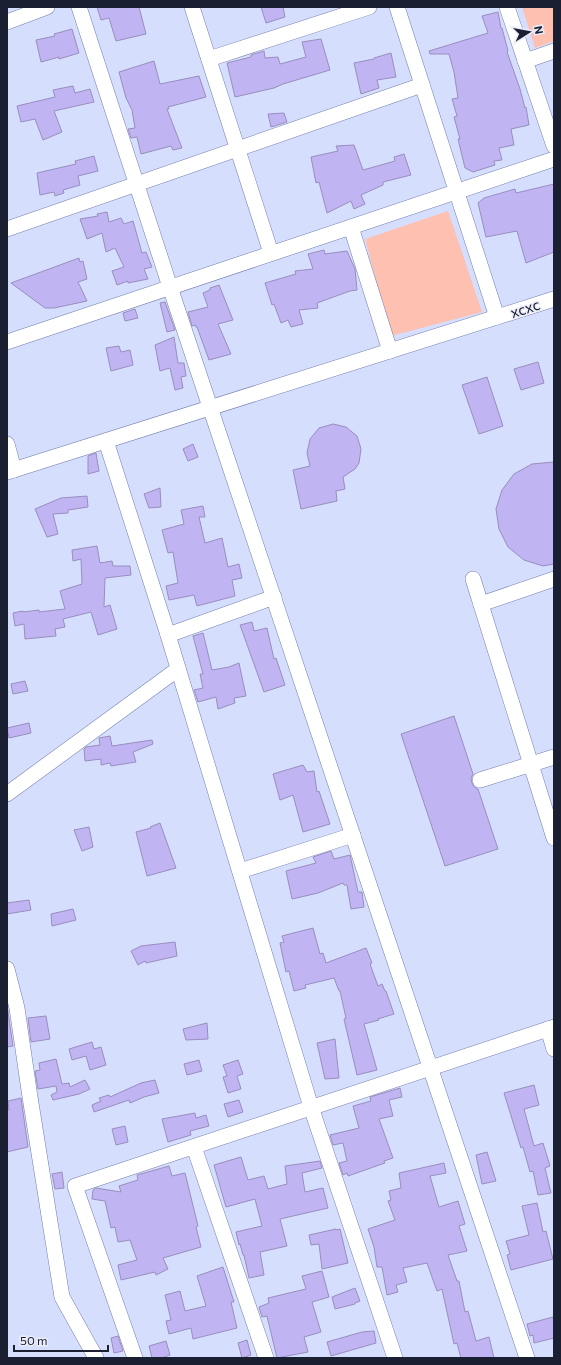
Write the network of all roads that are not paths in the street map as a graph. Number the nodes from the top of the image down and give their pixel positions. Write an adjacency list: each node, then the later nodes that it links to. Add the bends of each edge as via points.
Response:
1 (47, 7): 7 (street)
2 (79, 7): 15 (street)
3 (192, 7): 9 (street)
4 (369, 7): 9 (street)
5 (397, 7): 11 (street)
6 (506, 7): 10 (street)
7 (7, 22)
8 (554, 51): 10 (street)
9 (209, 59): 13 (street)
10 (525, 61): 12 (street)
11 (422, 85): 13 (street); 16 (street)
12 (554, 146)
13 (238, 148): 15 (street); 19 (street)
14 (554, 159): 16 (street)
15 (137, 184): 18 (street); 20 (street)
16 (456, 192): 17 (street); 22 (street)
17 (351, 226): 19 (street); 24 (street)
18 (7, 229)
19 (271, 253): 20 (street)
20 (170, 287): 23 (street); 25 (street)
21 (554, 299): 22 (street, xcxc)
22 (496, 317): 24 (street, xcxc)
23 (7, 342)
24 (390, 351): 25 (street, xcxc)
25 (211, 408): 26 (street, xcxc); 31 (street)
26 (106, 441): 28 (street, xcxc); 33 (street)
27 (7, 444): 28 (street)
28 (10, 471)
29 (473, 579): 32 (street)
30 (554, 579): 32 (street)
31 (274, 597): 33 (street); 39 (street)
32 (481, 604): 36 (street)
33 (168, 635): 34 (street)
34 (178, 669): 38 (street); 41 (street)
35 (554, 758): 36 (street)
36 (531, 765): 37 (street); 40 (street)
37 (480, 780)
38 (7, 794)
39 (353, 835): 41 (street); 45 (street)
40 (554, 838)
41 (240, 871): 46 (street)
42 (7, 969): 48 (street, via 17,1008 62,1297)
43 (551, 1028): 44 (street); 45 (street)
44 (554, 1048)
45 (430, 1068): 46 (street); 52 (street)
46 (312, 1107): 47 (street); 51 (street)
47 (194, 1147): 49 (street, via 75,1186); 50 (street)
48 (96, 1358)
49 (135, 1358)
50 (266, 1358)
51 (395, 1358)
52 (527, 1358)

